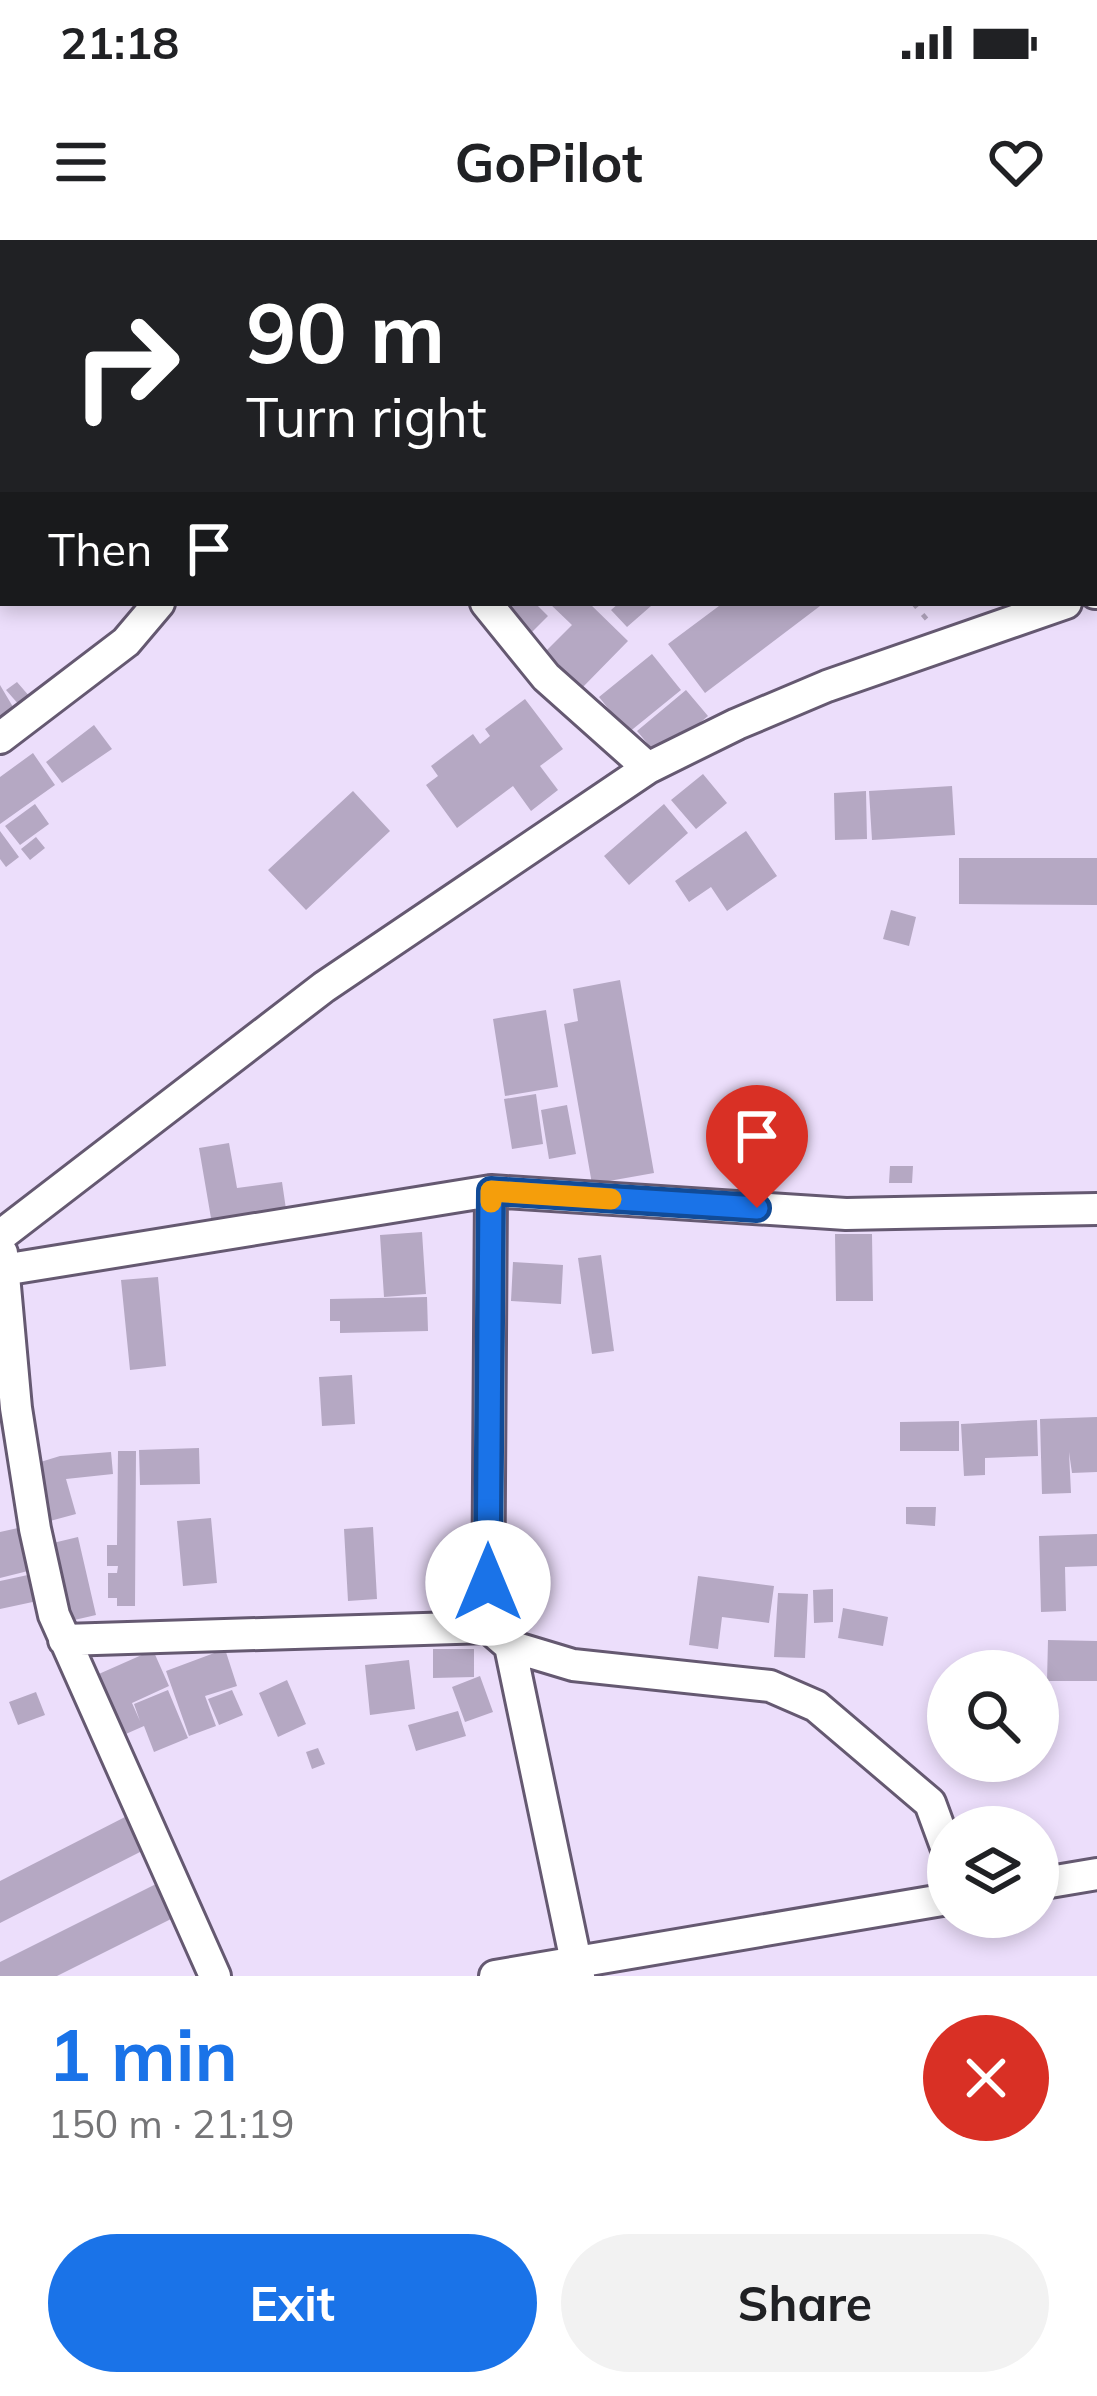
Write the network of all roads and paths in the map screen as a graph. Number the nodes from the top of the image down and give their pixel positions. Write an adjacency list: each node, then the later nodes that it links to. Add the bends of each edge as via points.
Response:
1 (156, 606): 4 (street, via 126,642)
2 (488, 606): 5 (street, via 546,677)
3 (1057, 606): 5 (street, via 827,686)
4 (0, 738)
5 (647, 768): 8 (street, via 324,986)
6 (491, 1191): 7 (street, via 846,1214); 9 (street); 10 (street)
7 (1097, 1209)
8 (0, 1235): 9 (street)
9 (3, 1270): 11 (street, via 32,1508)
10 (499, 1636): 11 (street); 12 (street, via 573,1665 770,1687 816,1706); 16 (street)
11 (64, 1640): 17 (street)
12 (931, 1806)
13 (1097, 1874): 14 (street)
14 (1059, 1880)
15 (927, 1903): 16 (street)
16 (577, 1969): 18 (street)
17 (215, 1976)
18 (495, 1976)

